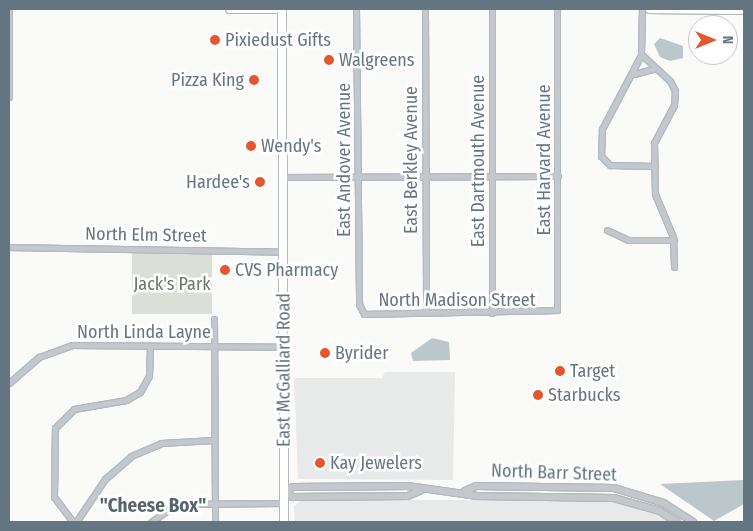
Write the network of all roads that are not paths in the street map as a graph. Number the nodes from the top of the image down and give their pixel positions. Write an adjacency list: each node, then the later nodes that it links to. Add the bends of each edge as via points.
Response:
1 (9, 9): 15 (street)
2 (229, 9): 3 (main road)
3 (275, 9)
4 (282, 9): 20 (main road, East McGalliard Road)
5 (356, 9): 21 (street, East Andover Avenue)
6 (425, 9): 17 (street, East Berkley Avenue)
7 (492, 9): 18 (street, East Dartmouth Avenue)
8 (557, 9): 19 (street, East Harvard Avenue)
9 (642, 9): 12 (street)
10 (649, 9): 11 (main road)
11 (744, 10)
12 (642, 54): 13 (street); 14 (street)
13 (653, 69): 14 (street); 16 (street, via 670,81 675,97 655,140)
14 (634, 74): 16 (street, via 602,129 601,156 610,166)
15 (9, 97)
16 (655, 166): 23 (street, via 656,196)
17 (424, 176): 18 (street); 21 (street); 27 (street, East Berkley Avenue)
18 (492, 176): 19 (street); 30 (street, East Dartmouth Avenue)
19 (558, 176): 28 (street, East Harvard Avenue)
20 (283, 177): 21 (street); 25 (main road, East McGalliard Road)
21 (358, 178): 29 (street, East Andover Avenue)
22 (607, 230): 23 (street, via 628,240)
23 (674, 240): 26 (street)
24 (9, 247): 25 (street, North Elm Street)
25 (283, 252): 34 (main road, East McGalliard Road)
26 (674, 267)
27 (426, 311): 29 (street, North Madison Street); 30 (street, North Madison Street)
28 (556, 311): 30 (street, North Madison Street)
29 (359, 312)
30 (492, 313)
31 (214, 318): 33 (street)
32 (150, 346): 33 (street, North Linda Layne); 36 (street, North Linda Layne, via 72,345 44,354); 44 (street, via 149,376 140,392 126,400 74,409 55,428 54,497)
33 (214, 346): 34 (street, North Linda Layne); 38 (street)
34 (284, 347): 39 (main road, East McGalliard Road)
35 (9, 370): 36 (street)
36 (13, 374): 37 (street)
37 (9, 383)
38 (214, 440): 43 (street); 44 (street, via 161,443 131,456 105,479)
39 (284, 490): 40 (street, North Barr Street, via 408,486); 40 (street, North Barr Street, via 293,497 408,496); 42 (main road, East McGalliard Road)
40 (420, 491): 41 (street, North Barr Street)
41 (465, 491): 48 (street, North Barr Street, via 476,496 614,498 643,505); 49 (street, North Barr Street, via 476,486 590,486 643,495)
42 (284, 502): 43 (street); 47 (main road, East McGalliard Road)
43 (215, 503): 45 (street, via 177,504); 46 (street)
44 (75, 522)
45 (151, 522)
46 (214, 522)
47 (284, 522)
48 (678, 522)
49 (693, 522)

